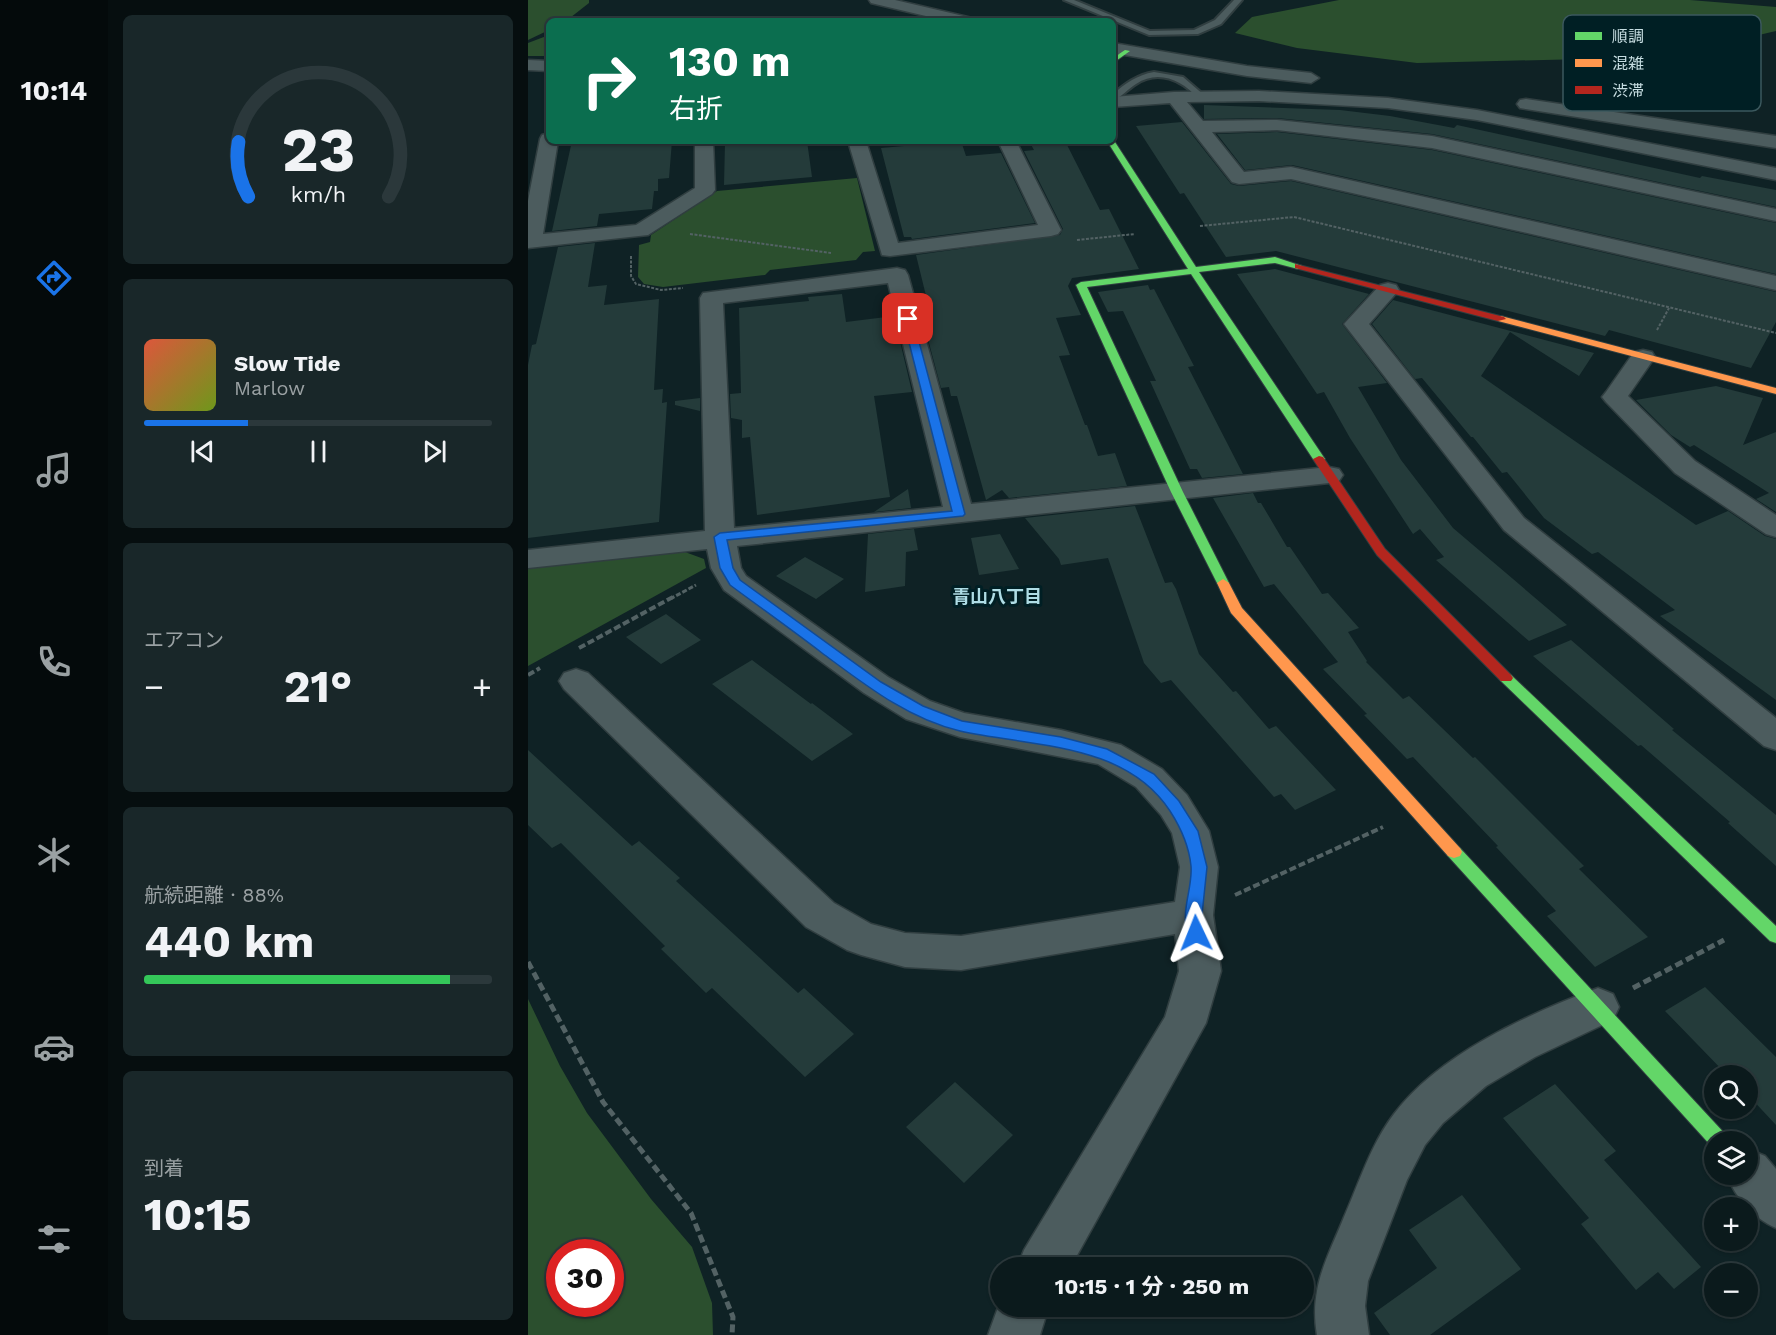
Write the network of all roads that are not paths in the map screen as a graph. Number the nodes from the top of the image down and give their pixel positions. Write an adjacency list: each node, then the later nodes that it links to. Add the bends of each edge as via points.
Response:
1 (876, 0): 4 (street)
2 (1068, 0): 5 (lane)
3 (1239, 0): 6 (lane, via 1218,22 1195,32 1149,33)
4 (954, 18)
5 (1112, 18)
6 (1116, 20)
7 (1118, 53): 10 (street)
8 (528, 65): 9 (street)
9 (546, 66)
10 (1329, 81)
11 (1364, 85): 16 (street)
12 (1201, 96): 13 (lane, via 1186,80 1156,75 1135,80); 14 (street); 27 (street, via 1342,99 1432,108)
13 (1116, 97)
14 (1174, 97): 15 (street); 18 (street)
15 (1116, 100)
16 (1563, 110)
17 (1573, 111): 19 (street)
18 (1197, 127): 28 (street, via 1277,125 1432,142); 30 (street, via 1239,178 1291,173)
19 (1700, 128): 20 (street); 26 (street, via 1700,139 1719,147)
20 (1776, 142)
21 (548, 144): 22 (street, via 531,242 641,231 705,190)
22 (704, 144)
23 (858, 144): 24 (street, via 890,250 1051,230)
24 (1008, 144)
25 (1113, 144): 29 (street)
26 (1776, 157)
27 (1776, 174)
28 (1776, 215)
29 (1193, 270): 31 (street, via 1275,260); 34 (street); 35 (street, via 1081,285)
30 (1776, 283)
31 (1388, 290): 32 (street); 41 (street, via 1356,324 1514,524)
32 (1643, 357): 33 (street); 37 (street, via 1615,397 1685,467)
33 (1776, 391)
34 (1329, 475): 35 (street); 43 (street, via 1381,552 1551,723)
35 (1177, 492): 36 (street); 44 (street, via 1236,610)
36 (959, 514): 38 (street); 38 (street, via 897,275 711,298)
37 (1776, 528)
38 (723, 553): 39 (street); 42 (street, via 735,582 876,686 918,710 960,725 1107,754 1149,778 1174,805 1190,831 1199,867)
39 (528, 559)
40 (564, 666): 42 (street, via 820,915 861,938 905,950 962,953)
41 (1776, 737)
42 (1193, 915): 48 (street, via 1200,971 1185,1023)
43 (1770, 921)
44 (1598, 1007): 45 (street); 51 (street, via 1460,1077 1408,1131 1341,1282 1338,1315)
45 (1710, 1131)
46 (1758, 1183): 47 (street)
47 (1776, 1204)
48 (1048, 1257)
49 (1020, 1317): 50 (street)
50 (1014, 1335)
51 (1343, 1335)

